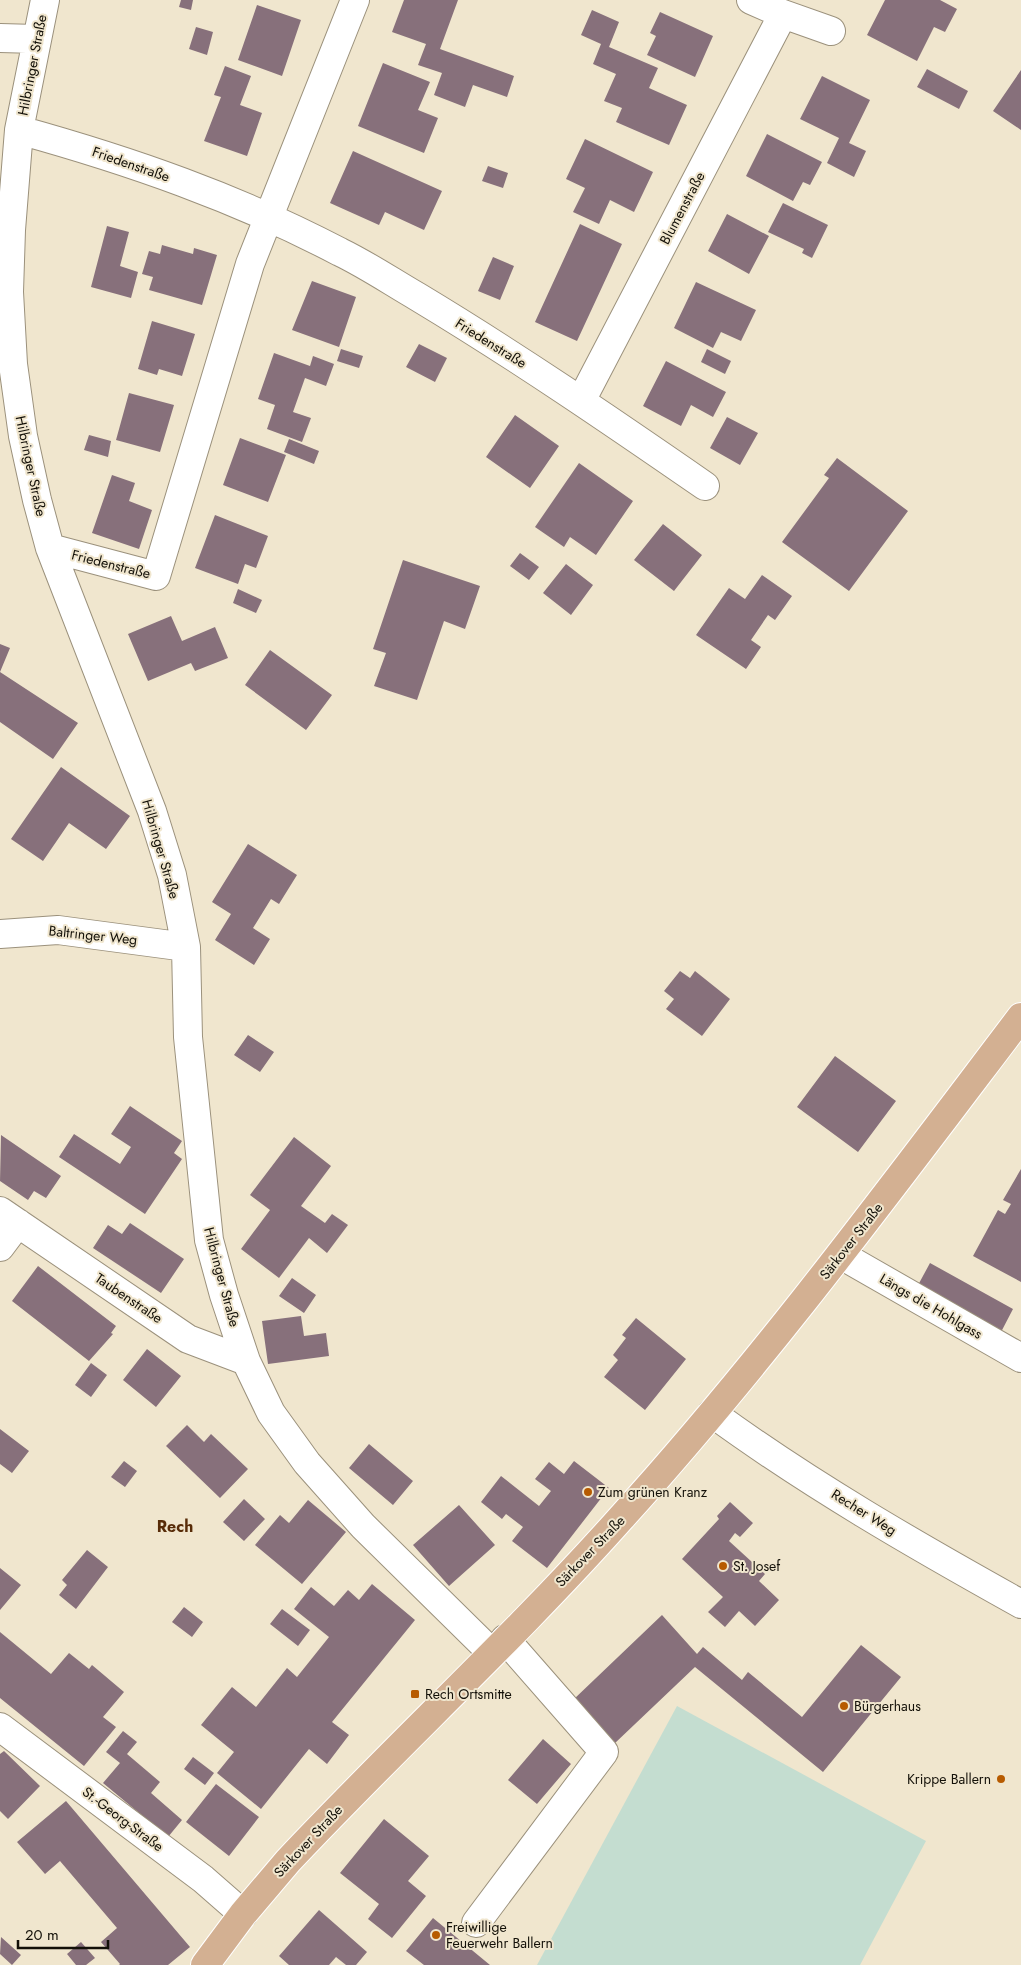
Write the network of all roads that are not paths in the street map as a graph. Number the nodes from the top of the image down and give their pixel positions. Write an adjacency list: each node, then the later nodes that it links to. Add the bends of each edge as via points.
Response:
1 (45, 0): 7 (street, Hilbringer Straße)
2 (355, 0): 9 (street, Friedenstraße)
3 (751, 0): 4 (street)
4 (783, 14): 5 (street); 10 (street, Blumenstraße)
5 (831, 31)
6 (0, 38): 7 (street)
7 (36, 39): 8 (street, Hilbringer Straße)
8 (19, 130): 9 (street, Friedenstraße, via 114,157); 12 (street, Hilbringer Straße, via 9,292 13,364 23,436)
9 (268, 216): 10 (street, Friedenstraße, via 342,252 473,330); 12 (street, Friedenstraße, via 247,273 156,576)
10 (581, 401): 11 (street, Friedenstraße)
11 (705, 486)
12 (50, 548): 14 (street, Hilbringer Straße, via 152,811 172,875)
13 (0, 934): 14 (street, Baltringer Weg, via 58,930)
14 (186, 948): 20 (street, Hilbringer Straße, via 188,1037 209,1240)
15 (1021, 1018): 18 (main road, Särkover Straße)
16 (9, 1217): 17 (street, Taubenstraße); 20 (street, Taubenstraße, via 188,1339)
17 (0, 1247)
18 (841, 1255): 19 (street, Längs die Hohlgass); 21 (main road, Särkover Straße)
19 (1021, 1358)
20 (246, 1361): 23 (street, Hilbringer Straße, via 271,1413 307,1463 363,1526)
21 (712, 1413): 22 (street, Recher Weg, via 787,1465 931,1554); 23 (main road, Särkover Straße, via 621,1519)
22 (1021, 1604)
23 (498, 1646): 25 (main road, Särkover Straße, via 346,1800); 26 (street, Hilbringer Straße, via 604,1752)
24 (0, 1727): 25 (street, St.-Georg-Straße, via 203,1879)
25 (243, 1914): 27 (main road, Särkover Straße)
26 (476, 1923)
27 (205, 1965)

